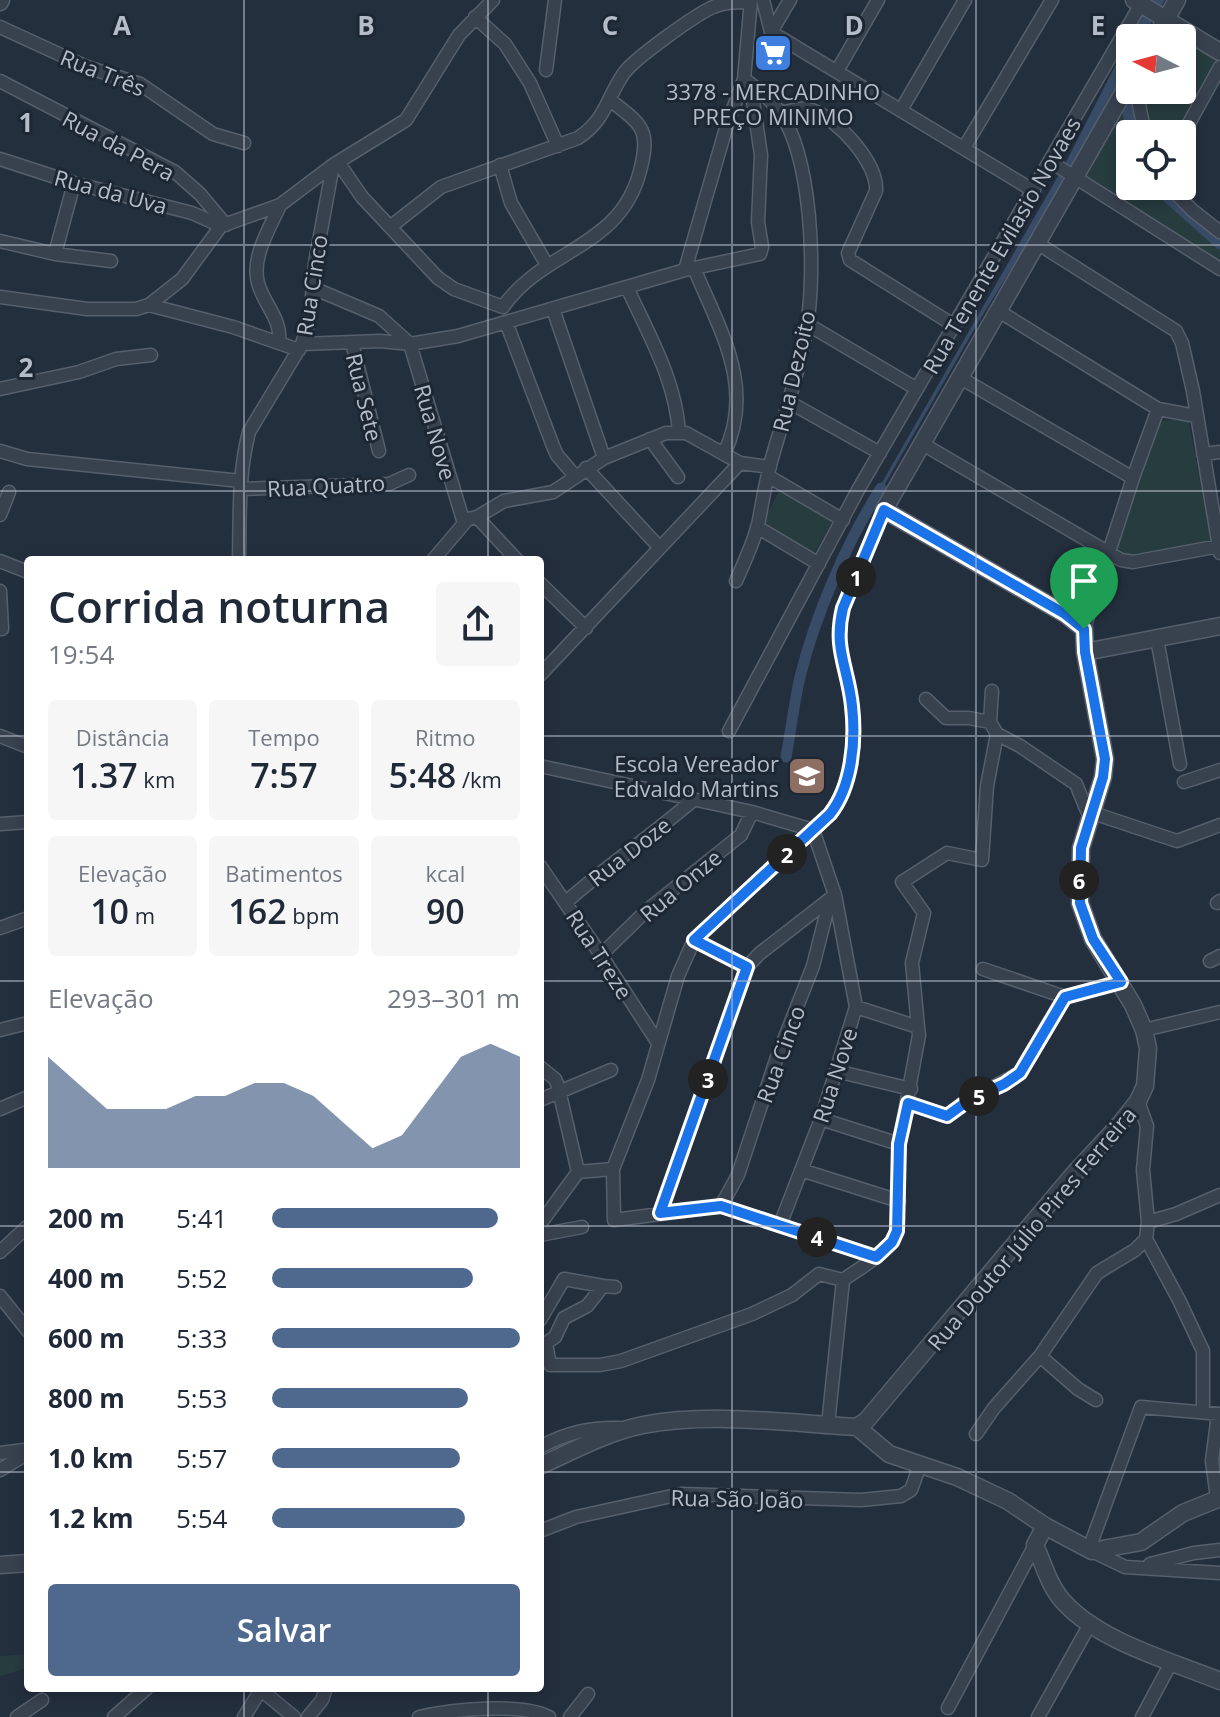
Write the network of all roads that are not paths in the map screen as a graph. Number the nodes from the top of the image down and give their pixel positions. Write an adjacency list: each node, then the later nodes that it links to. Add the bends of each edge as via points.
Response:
1 (493, 0): 10 (street)
2 (555, 0): 15 (street)
3 (790, 0): 12 (street)
4 (878, 0): 16 (street)
5 (965, 0): 22 (street)
6 (1052, 0): 27 (street)
7 (1177, 0): 9 (street)
8 (755, 1): 12 (street); 17 (street); 20 (street, via 715,6 634,60)
9 (1148, 8): 13 (street); 31 (street, Rua Tenente Evilasio Novaes)
10 (475, 17): 26 (street, via 505,44 530,83); 29 (street, via 406,120)
11 (0, 27): 25 (street, Rua Três, via 87,67 140,84 213,134)
12 (771, 32): 16 (street)
13 (1220, 52)
14 (1220, 67): 24 (street)
15 (546, 70)
16 (837, 71): 22 (street)
17 (744, 79): 23 (street, Rua Dezoito); 44 (street)
18 (0, 81): 36 (street, Rua da Pera, via 175,172 200,194)
19 (752, 94): 44 (street, via 761,155 760,254)
20 (610, 100): 26 (street, via 589,131); 43 (street, via 639,123 645,136 635,189 607,228)
21 (1116, 100): 31 (street)
22 (901, 110): 27 (street)
23 (781, 113): 54 (street, Rua Dezoito, via 797,147 804,181 810,250); 55 (street, via 801,109 823,115 860,149 876,180 848,253 850,260)
24 (1191, 120)
25 (244, 143)
26 (558, 146): 30 (street)
27 (964, 148): 33 (street)
28 (0, 159): 32 (street, Rua da Uva)
29 (336, 164): 35 (street); 38 (street); 47 (street, Rua Cinco)
30 (500, 165): 38 (street, via 430,194); 43 (street, via 511,203)
31 (1065, 171): 33 (street, Rua Tenente Evilasio Novaes); 40 (street); 45 (street)
32 (74, 183): 36 (street, Rua da Uva); 41 (street)
33 (1034, 191): 55 (street, Rua Tenente Evilasio Novaes)
34 (1182, 200): 37 (street)
35 (280, 205): 36 (street); 56 (street, via 260,250 257,275 277,321)
36 (223, 226): 49 (street, via 182,279)
37 (1218, 226)
38 (390, 227): 50 (street, via 438,278)
39 (0, 241): 41 (street)
40 (1037, 243): 52 (street); 66 (street, via 1176,331)
41 (55, 254): 42 (street)
42 (111, 261)
43 (547, 265): 50 (street, via 523,282)
44 (689, 269): 46 (street); 74 (street, via 735,365 733,436)
45 (1220, 269)
46 (627, 287): 51 (street); 67 (street, via 671,384)
47 (313, 288): 58 (street, via 379,316); 59 (street, Rua Cinco)
48 (0, 297): 49 (street, via 87,309)
49 (149, 305): 56 (street)
50 (503, 307): 53 (street)
51 (553, 309): 53 (street); 76 (street)
52 (997, 310): 61 (street); 65 (street)
53 (507, 321): 58 (street); 78 (street, via 557,455)
54 (807, 324): 63 (street); 64 (street, Rua Dezoito)
55 (955, 326): 63 (street, Rua Tenente Evilasio Novaes)
56 (279, 342): 59 (street)
57 (352, 343): 58 (street); 59 (street); 71 (street, Rua Sete)
58 (410, 344): 87 (street, Rua Nove)
59 (300, 347): 83 (street, Rua Cinco, via 249,432)
60 (151, 355): 62 (street)
61 (959, 377): 69 (street); 82 (street)
62 (0, 389)
63 (917, 389): 73 (street, Rua Tenente Evilasio Novaes)
64 (789, 402): 73 (street); 79 (street, Rua Dezoito)
65 (1158, 409): 66 (street); 82 (street)
66 (1196, 416): 75 (street)
67 (679, 433): 68 (street); 74 (street)
68 (650, 439): 76 (street); 81 (street)
69 (921, 443): 85 (street); 92 (street)
70 (0, 451): 83 (street, Rua Quatro, via 27,459)
71 (379, 451)
72 (1220, 452): 75 (street)
73 (880, 453): 88 (street, Rua Tenente Evilasio Novaes)
74 (724, 454): 77 (street)
75 (1203, 454): 91 (street)
76 (604, 458): 78 (street)
77 (740, 463): 79 (street); 90 (street)
78 (581, 472): 87 (street, via 553,492 504,501); 90 (street)
79 (769, 472): 88 (street); 89 (street, Rua Dezoito)
80 (409, 475): 83 (street, Rua Quatro, via 389,484)
81 (678, 477)
82 (1133, 478): 92 (street)
83 (241, 485): 93 (street, Rua Cinco)
84 (9, 492): 86 (street)
85 (884, 510): 105 (street); 125 (street, via 839,624 854,732 844,790)
86 (0, 515)
87 (469, 519): 94 (street); 95 (street, Rua Nove)
88 (843, 520): 97 (street, Rua Tenente Evilasio Novaes)
89 (757, 527): 97 (street); 99 (street, Rua Dezoito)
90 (660, 548): 103 (street)
91 (1219, 549): 92 (street, via 1133,562)
92 (1109, 553): 105 (street)
93 (239, 556)
94 (437, 556)
95 (508, 556)
96 (0, 561): 98 (street)
97 (819, 564): 112 (street, Rua Tenente Evilasio Novaes)
98 (24, 570)
99 (736, 581)
100 (544, 587): 103 (street)
101 (0, 591): 104 (street)
102 (1220, 626): 106 (street)
103 (586, 628): 108 (street)
104 (2, 629)
105 (1084, 629): 107 (street, Rua Doutor Júlio Pires Ferreira)
106 (1157, 639): 107 (street); 115 (street)
107 (1085, 652): 121 (street, Rua Doutor Júlio Pires Ferreira, via 1105,759)
108 (544, 671)
109 (992, 691): 111 (street)
110 (926, 699): 111 (street, via 946,718 969,718)
111 (993, 728): 121 (street, via 1076,784 1085,808); 140 (street, via 982,860 947,853 902,882 924,913 912,963)
112 (729, 731)
113 (0, 736): 114 (street)
114 (24, 745)
115 (1180, 764)
116 (544, 767): 119 (street)
117 (1220, 770): 118 (street)
118 (1184, 782)
119 (692, 801): 120 (street); 128 (street, Rua Doze)
120 (752, 812): 125 (street); 132 (street, Rua Onze, via 741,835 646,911)
121 (1092, 812): 124 (street, via 1177,841); 135 (street, Rua Doutor Júlio Pires Ferreira, via 1081,848 1080,903 1093,939)
122 (24, 822): 123 (street)
123 (0, 824)
124 (1220, 825)
125 (813, 830): 127 (street, Rua Nove); 131 (street)
126 (544, 872): 128 (street, Rua Treze)
127 (832, 897): 133 (street); 137 (street, Rua Nove); 161 (street, Rua Cinco, via 813,966 738,1175)
128 (566, 902): 132 (street, Rua Treze)
129 (24, 919): 130 (street)
130 (0, 928)
131 (694, 940): 133 (street); 143 (street)
132 (601, 955): 143 (street, Rua Treze)
133 (747, 967): 162 (street)
134 (983, 969): 136 (street)
135 (1121, 982): 136 (street); 142 (street, Rua Doutor Júlio Pires Ferreira)
136 (1065, 997): 152 (street, via 1020,1073 1004,1084 947,1116)
137 (856, 1007): 140 (street); 146 (street, Rua Nove)
138 (1220, 1012): 142 (street)
139 (24, 1024): 141 (street)
140 (918, 1027): 147 (street)
141 (0, 1030)
142 (1144, 1030): 151 (street, Rua Doutor Júlio Pires Ferreira, via 1148,1068)
143 (658, 1043): 156 (street)
144 (544, 1070): 148 (street)
145 (611, 1070): 148 (street)
146 (836, 1071): 147 (street); 154 (street, Rua Nove)
147 (911, 1089): 152 (street)
148 (560, 1092): 149 (street); 158 (street)
149 (544, 1098)
150 (24, 1099): 153 (street)
151 (1138, 1101): 164 (street, via 1147,1126 1143,1170); 187 (street, Rua Doutor Júlio Pires Ferreira, via 871,1418)
152 (908, 1103): 155 (street)
153 (0, 1109)
154 (821, 1119): 155 (street); 157 (street, Rua Nove)
155 (899, 1144): 160 (street)
156 (613, 1169): 158 (street); 162 (street, via 614,1220)
157 (801, 1170): 160 (street); 165 (street, Rua Nove)
158 (578, 1172): 163 (street)
159 (1220, 1195): 164 (street)
160 (899, 1201): 171 (street, via 897,1231)
161 (721, 1206): 162 (street); 165 (street)
162 (660, 1213)
163 (544, 1214)
164 (1148, 1222): 169 (street)
165 (780, 1225): 171 (street)
166 (582, 1227): 168 (street)
167 (24, 1230): 170 (street)
168 (544, 1234)
169 (1146, 1239): 180 (street, via 1097,1273); 184 (street, via 1203,1351)
170 (0, 1252)
171 (876, 1257): 172 (street)
172 (843, 1280): 181 (street, via 819,1274 792,1295 752,1314 621,1361); 186 (street)
173 (0, 1296): 174 (street)
174 (14, 1313): 176 (street); 177 (street)
175 (544, 1313): 178 (street, via 564,1279 609,1286 564,1318 555,1337)
176 (24, 1314)
177 (24, 1326)
178 (544, 1341)
179 (544, 1344): 181 (street)
180 (1040, 1356): 183 (street); 189 (street)
181 (550, 1365): 182 (street)
182 (544, 1372)
183 (1096, 1400)
184 (1203, 1412): 185 (street); 201 (street, via 1141,1407)
185 (1219, 1414): 197 (street, via 1212,1461)
186 (828, 1425): 187 (street); 188 (street, via 702,1419)
187 (857, 1427): 195 (street, via 889,1454)
188 (631, 1428): 190 (street, via 588,1429); 194 (street)
189 (976, 1434)
190 (544, 1445)
191 (24, 1451): 192 (street)
192 (0, 1453)
193 (24, 1454): 196 (street)
194 (544, 1464)
195 (920, 1465): 198 (street, via 1008,1501); 199 (street, Rua São João, via 911,1490 901,1496 861,1500 681,1494 576,1517)
196 (0, 1470)
197 (1218, 1498): 201 (street, via 1183,1513 1141,1542)
198 (1045, 1526): 200 (street); 201 (street)
199 (544, 1529)
200 (1035, 1545): 207 (street, via 1060,1598); 216 (street)
201 (1091, 1550): 205 (street, via 1117,1565)
202 (1220, 1550): 205 (street)
203 (24, 1563): 204 (street)
204 (0, 1565)
205 (1139, 1567): 206 (street)
206 (1220, 1573)
207 (1090, 1624): 208 (street); 225 (street)
208 (1172, 1661): 209 (street); 226 (street)
209 (1220, 1681)
210 (142, 1692): 218 (street)
211 (259, 1692): 219 (street)
212 (265, 1692): 220 (street)
213 (325, 1692): 221 (street)
214 (588, 1694): 224 (street)
215 (42, 1700): 217 (street)
216 (948, 1708)
217 (17, 1717)
218 (114, 1717)
219 (244, 1717)
220 (294, 1717)
221 (308, 1717)
222 (419, 1717): 223 (street, via 484,1709)
223 (549, 1717)
224 (570, 1717)
225 (1038, 1717)
226 (1142, 1717)

